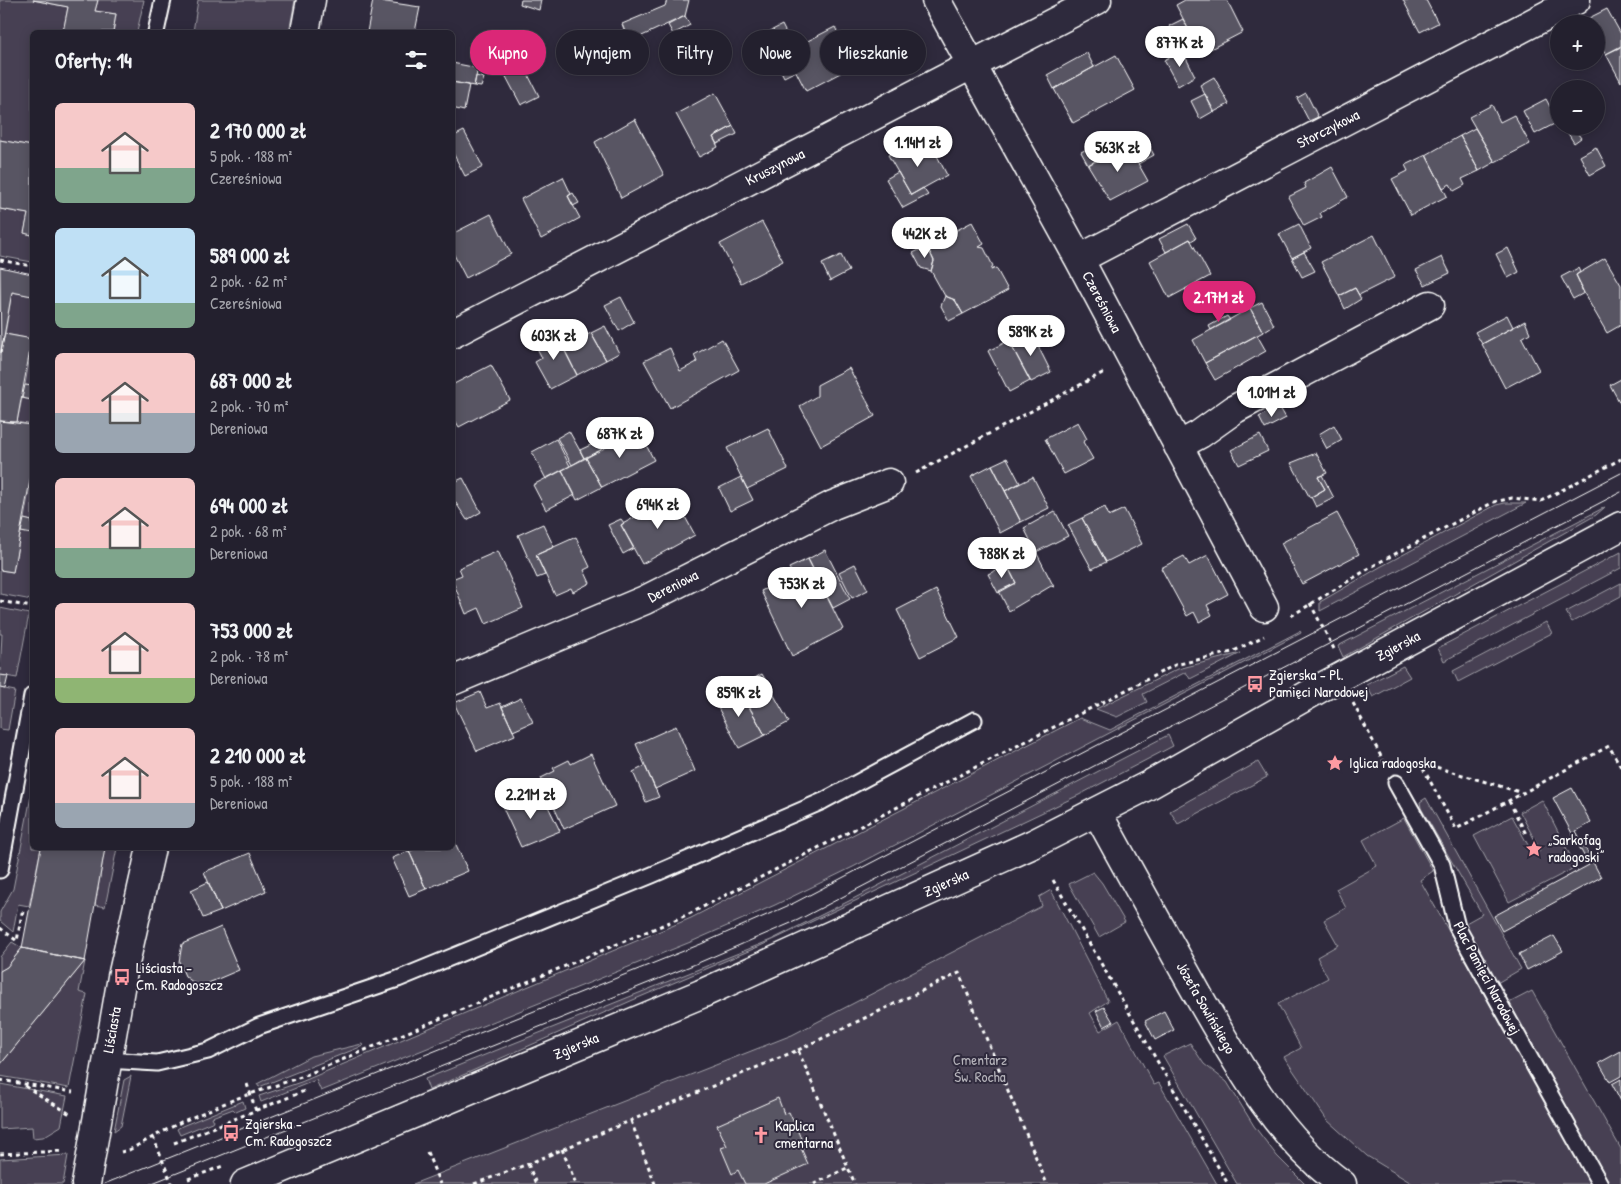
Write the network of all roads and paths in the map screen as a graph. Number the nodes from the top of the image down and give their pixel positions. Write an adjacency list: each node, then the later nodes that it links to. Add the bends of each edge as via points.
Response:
1 (163, 0): 6 (lane)
2 (311, 0): 7 (street)
3 (936, 0): 8 (street, Czereśniowa)
4 (1097, 0): 8 (street, Kruszynowa)
5 (1576, 0): 9 (street, Storczykowa)
6 (156, 30)
7 (305, 30)
8 (973, 65): 9 (street, Czereśniowa); 13 (street, Kruszynowa)
9 (1079, 259): 14 (street, Czereśniowa)
10 (0, 260): 11 (path)
11 (30, 266)
12 (1430, 305): 15 (street, via 1235,409)
13 (455, 332)
14 (1131, 358): 15 (street, Czereśniowa); 17 (path, via 920,472)
15 (1178, 446): 22 (street, Czereśniowa)
16 (1621, 458): 20 (path, via 1541,501 1503,498 1494,502)
17 (889, 483): 26 (street, Dereniowa, via 833,505 645,600)
18 (1621, 526): 37 (street, Zgierska)
19 (0, 601): 21 (path)
20 (1310, 603): 23 (path); 25 (path)
21 (30, 607)
22 (1264, 607)
23 (1288, 618)
24 (1268, 634): 51 (path, via 1232,652 1175,665 666,924 301,1077)
25 (1334, 648)
26 (455, 680)
27 (1352, 702): 34 (path)
28 (974, 720): 45 (lane, via 823,801 652,876 429,966 259,1026 208,1051 157,1064)
29 (30, 721): 30 (lane)
30 (27, 759): 40 (lane)
31 (1429, 766): 35 (path)
32 (1621, 767): 35 (path, via 1610,746)
33 (1423, 768): 36 (path, via 1456,829)
34 (1396, 783): 77 (lane, Plac Pamięci Narodowej, via 1442,865 1457,927)
35 (1523, 793): 36 (path)
36 (1509, 800): 38 (path)
37 (1097, 812): 66 (street, Zgierska, via 760,968); 76 (street, Józefa Sowińskiego, via 1246,1077 1299,1146)
38 (1527, 836)
39 (151, 850): 45 (street, Liściasta)
40 (0, 870)
41 (1053, 880): 75 (path)
42 (28, 914): 43 (path, via 22,913 17,941)
43 (0, 928)
44 (798, 1050): 54 (path); 63 (path); 74 (path, via 958,973)
45 (106, 1060): 64 (street, Liściasta)
46 (0, 1080): 47 (path)
47 (22, 1084): 50 (path); 53 (path)
48 (247, 1084): 51 (path)
49 (307, 1090): 52 (path)
50 (74, 1092)
51 (250, 1094): 52 (path); 55 (path)
52 (256, 1110): 56 (path)
53 (70, 1114)
54 (631, 1121): 57 (path); 71 (path)
55 (153, 1137): 60 (path); 65 (path)
56 (174, 1143)
57 (562, 1149): 62 (path); 70 (path)
58 (69, 1150): 61 (path)
59 (426, 1152): 67 (path)
60 (120, 1153)
61 (0, 1154)
62 (528, 1164): 68 (path); 69 (path)
63 (849, 1167): 72 (path); 73 (path)
64 (86, 1184)
65 (172, 1184)
66 (245, 1184)
67 (440, 1184)
68 (474, 1184)
69 (536, 1184)
70 (576, 1184)
71 (655, 1184)
72 (814, 1184)
73 (855, 1184)
74 (1047, 1184)
75 (1228, 1184)
76 (1342, 1184)
77 (1600, 1184)

